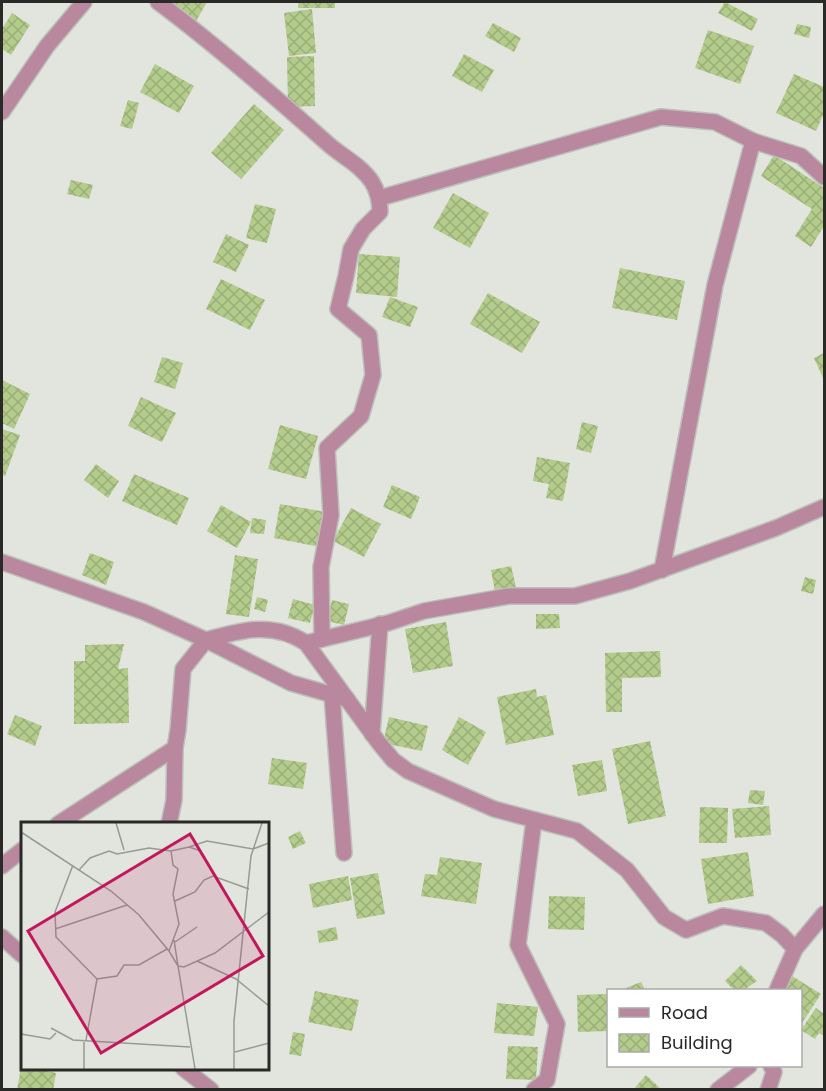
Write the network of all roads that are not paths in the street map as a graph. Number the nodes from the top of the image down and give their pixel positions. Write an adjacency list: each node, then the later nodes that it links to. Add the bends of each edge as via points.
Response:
1 (84, 2): 3 (street, via 46,46)
2 (158, 2): 6 (street, via 356,165 371,180)
3 (2, 112)
4 (753, 141): 5 (street, via 801,156); 6 (street, via 715,122 661,117); 9 (street, via 715,285)
5 (825, 177)
6 (380, 198): 11 (street, via 380,212 351,249 338,309 369,335 373,375 361,416 327,448 331,515 321,567)
7 (825, 507): 9 (street)
8 (2, 562): 12 (street, via 144,612)
9 (662, 570): 10 (street, via 575,596 509,596 424,611)
10 (380, 624): 11 (street); 15 (street)
11 (322, 639): 13 (street)
12 (206, 640): 13 (street, via 244,629 291,633); 14 (street, via 291,683); 16 (street, via 183,669)
13 (306, 643): 14 (street)
14 (339, 697): 15 (street); 21 (street)
15 (372, 734): 17 (street, via 393,760 408,771 494,809)
16 (175, 748): 18 (street); 19 (street)
17 (534, 820): 25 (street, via 577,831 627,870 664,917 686,930 723,916 766,923); 34 (street, via 518,945 557,1024 547,1080)
18 (61, 822)
19 (169, 822)
20 (21, 851): 22 (street)
21 (344, 853)
22 (2, 866)
23 (825, 914): 25 (street)
24 (2, 936): 26 (street)
25 (795, 949): 27 (street)
26 (21, 954)
27 (777, 989)
28 (746, 1067): 35 (street)
29 (772, 1067): 36 (street)
30 (185, 1070): 32 (street)
31 (186, 1070): 33 (street)
32 (190, 1089)
33 (211, 1089)
34 (534, 1089)
35 (718, 1089)
36 (768, 1089)

